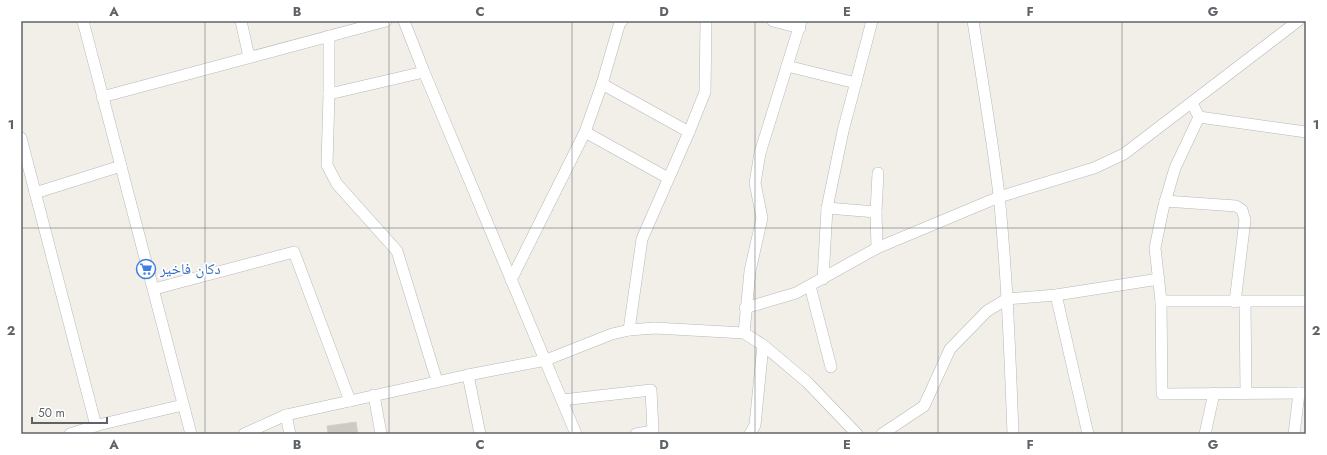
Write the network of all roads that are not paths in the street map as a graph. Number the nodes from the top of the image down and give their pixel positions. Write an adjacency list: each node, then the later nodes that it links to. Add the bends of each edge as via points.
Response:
1 (83, 21): 19 (street)
2 (241, 21): 13 (street)
3 (386, 21): 12 (street)
4 (404, 21): 15 (street)
5 (620, 21): 17 (street)
6 (706, 21): 23 (street, via 705,92)
7 (772, 21): 11 (street)
8 (872, 21): 16 (street)
9 (972, 21): 30 (street)
10 (1298, 21): 20 (street)
11 (801, 25): 14 (street)
12 (329, 36): 13 (street); 18 (street)
13 (249, 57): 19 (street)
14 (787, 66): 16 (street); 45 (street, via 760,153 756,176 762,218 750,271)
15 (424, 72): 18 (street); 37 (street)
16 (856, 83): 32 (street)
17 (602, 84): 22 (street); 23 (street)
18 (329, 94): 52 (street, via 327,165 338,184 397,251)
19 (102, 97): 26 (street)
20 (1192, 103): 21 (street); 30 (street, via 1124,154 1094,168)
21 (1199, 117): 24 (street); 31 (street, via 1175,168)
22 (585, 132): 28 (street); 37 (street)
23 (689, 132): 28 (street)
24 (1306, 132)
25 (21, 138): 29 (street)
26 (121, 166): 29 (street); 39 (street)
27 (878, 173): 33 (street)
28 (668, 178): 46 (street, via 642,239)
29 (35, 193): 61 (street)
30 (999, 197): 34 (street); 41 (street)
31 (1165, 201): 36 (street, via 1155,248); 44 (street, via 1236,206 1242,210 1245,220)
32 (827, 208): 33 (street); 35 (street)
33 (876, 212): 34 (street)
34 (877, 248): 35 (street)
35 (823, 279): 38 (street)
36 (1159, 279): 40 (street); 42 (street)
37 (511, 280): 49 (street)
38 (810, 286): 45 (street, via 796,293); 50 (street)
39 (154, 289): 58 (street, via 294,252); 59 (street)
40 (1056, 296): 41 (street); 75 (street)
41 (1007, 299): 73 (street, via 987,311 950,349 924,406); 74 (street)
42 (1161, 301): 44 (street); 54 (street, via 1162,394)
43 (1306, 301): 44 (street)
44 (1240, 302): 55 (street)
45 (746, 308): 47 (street)
46 (629, 330): 47 (street, via 655,328); 49 (street, via 612,334)
47 (744, 333): 48 (street)
48 (763, 345): 62 (street, via 807,382); 71 (street, via 755,425)
49 (546, 360): 51 (street); 57 (street)
50 (831, 367)
51 (468, 375): 52 (street); 68 (street)
52 (437, 381): 56 (street)
53 (1303, 392): 55 (street); 77 (street)
54 (1214, 393): 55 (street); 76 (street)
55 (1246, 393)
56 (374, 395): 58 (street); 67 (street)
57 (562, 400): 69 (street); 70 (street, via 651,390 653,431)
58 (350, 401): 60 (street)
59 (183, 405): 61 (street); 64 (street)
60 (286, 415): 65 (street); 66 (street)
61 (98, 429): 63 (street)
62 (846, 429): 72 (street)
63 (70, 434)
64 (191, 434)
65 (244, 434)
66 (290, 434)
67 (381, 434)
68 (480, 434)
69 (576, 434)
70 (636, 434)
71 (750, 434)
72 (857, 434)
73 (882, 434)
74 (1013, 434)
75 (1088, 434)
76 (1205, 434)
77 (1294, 434)

